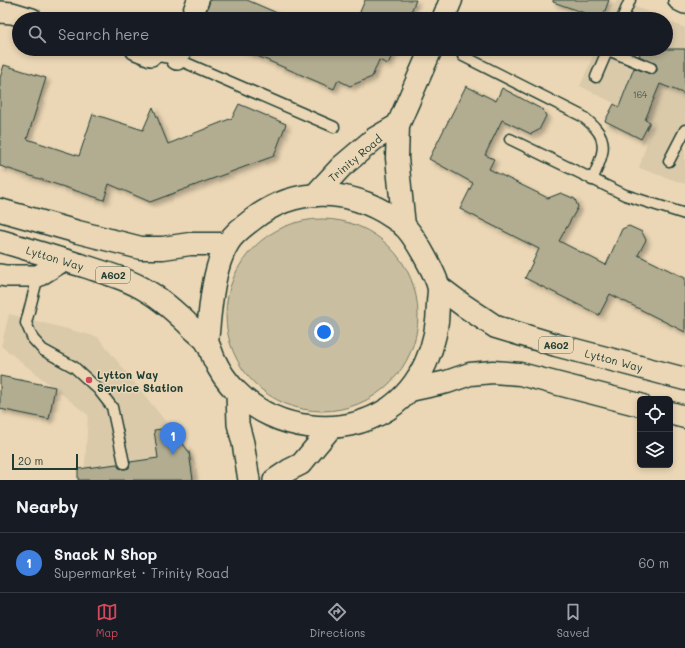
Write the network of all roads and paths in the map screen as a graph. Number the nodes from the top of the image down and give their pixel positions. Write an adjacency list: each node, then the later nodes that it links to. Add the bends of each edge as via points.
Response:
1 (198, 0): 7 (street)
2 (452, 0): 8 (main road)
3 (630, 0): 9 (lane)
4 (679, 0): 5 (street)
5 (685, 3)
6 (0, 12): 10 (street)
7 (194, 12)
8 (446, 12)
9 (625, 12)
10 (12, 13)
11 (183, 56): 19 (lane)
12 (428, 56): 18 (main road, Trinity Road)
13 (463, 56): 23 (lane, via 582,116 597,130 603,141 603,153)
14 (605, 56): 17 (lane)
15 (624, 56): 16 (lane)
16 (651, 68)
17 (596, 77)
18 (398, 125): 24 (main road, Trinity Road, via 374,139 341,167); 27 (main road, Trinity Road, via 397,158)
19 (334, 127)
20 (685, 130): 22 (lane)
21 (510, 139): 23 (lane)
22 (670, 161)
23 (592, 180): 26 (lane, via 625,195)
24 (315, 195): 27 (main road, Lytton Way / A602, via 353,199 383,212); 29 (main road, Lytton Way / A602, via 292,198 266,210 235,234)
25 (0, 210): 29 (main road, via 141,248)
26 (685, 214)
27 (404, 226): 33 (main road, Lytton Way / A602, via 417,242)
28 (0, 241): 30 (main road, Lytton Way / A602)
29 (227, 244): 34 (main road, Lytton Way / A602, via 214,285)
30 (64, 260): 32 (street); 34 (main road, Lytton Way / A602, via 115,276 144,289 162,300)
31 (0, 275): 32 (street)
32 (36, 285): 42 (lane, via 26,323 33,339 43,350 74,367 98,389 112,407)
33 (438, 287): 35 (main road, Lytton Way / A602, via 496,327); 36 (main road, Lytton Way / A602, via 438,312 431,351)
34 (207, 343): 37 (main road, Lytton Way / A602, via 224,377)
35 (685, 379)
36 (410, 390): 38 (main road, Lytton Way / A602, via 470,374 493,372 520,374); 41 (main road, Lytton Way / A602, via 372,418)
37 (237, 392): 41 (main road, Lytton Way / A602, via 266,412 294,424); 43 (street, via 238,424)
38 (637, 404)
39 (673, 414): 40 (main road)
40 (685, 417)
41 (332, 427): 44 (street, via 301,464)
42 (124, 463)
43 (249, 480)
44 (274, 480)

